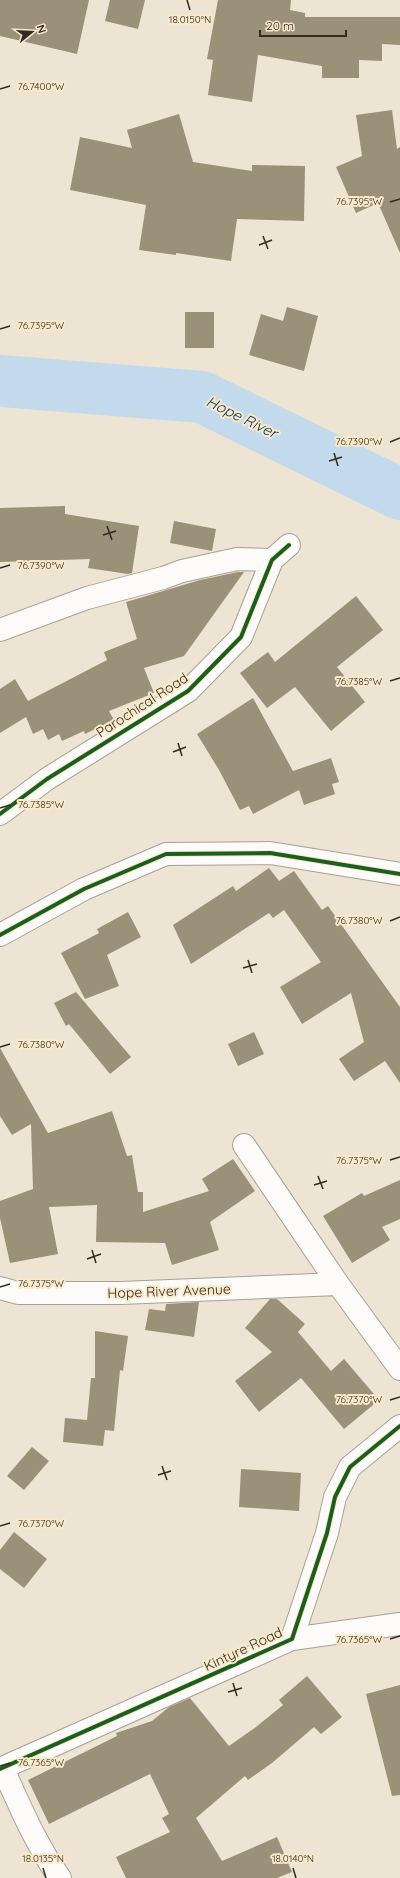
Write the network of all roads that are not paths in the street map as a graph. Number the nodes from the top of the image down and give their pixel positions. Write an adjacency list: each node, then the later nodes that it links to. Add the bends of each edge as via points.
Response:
1 (289, 546): 2 (street, Parochical Road)
2 (272, 560): 3 (street, via 237,559 182,571 87,598); 4 (street, Parochical Road, via 242,638 188,691 47,779)
3 (0, 630)
4 (0, 814)
5 (400, 874): 6 (street, via 270,853 166,854 84,889)
6 (0, 935)
7 (244, 1145): 8 (street)
8 (338, 1284): 9 (street, Hope River Avenue, via 121,1293 18,1292); 10 (street)
9 (0, 1288)
10 (400, 1369)
11 (400, 1426): 13 (street, Kintyre Road, via 350,1467 335,1497 327,1533)
12 (400, 1624): 13 (street)
13 (292, 1639): 14 (street, Kintyre Road)
14 (1, 1769): 15 (street)
15 (60, 1878)

